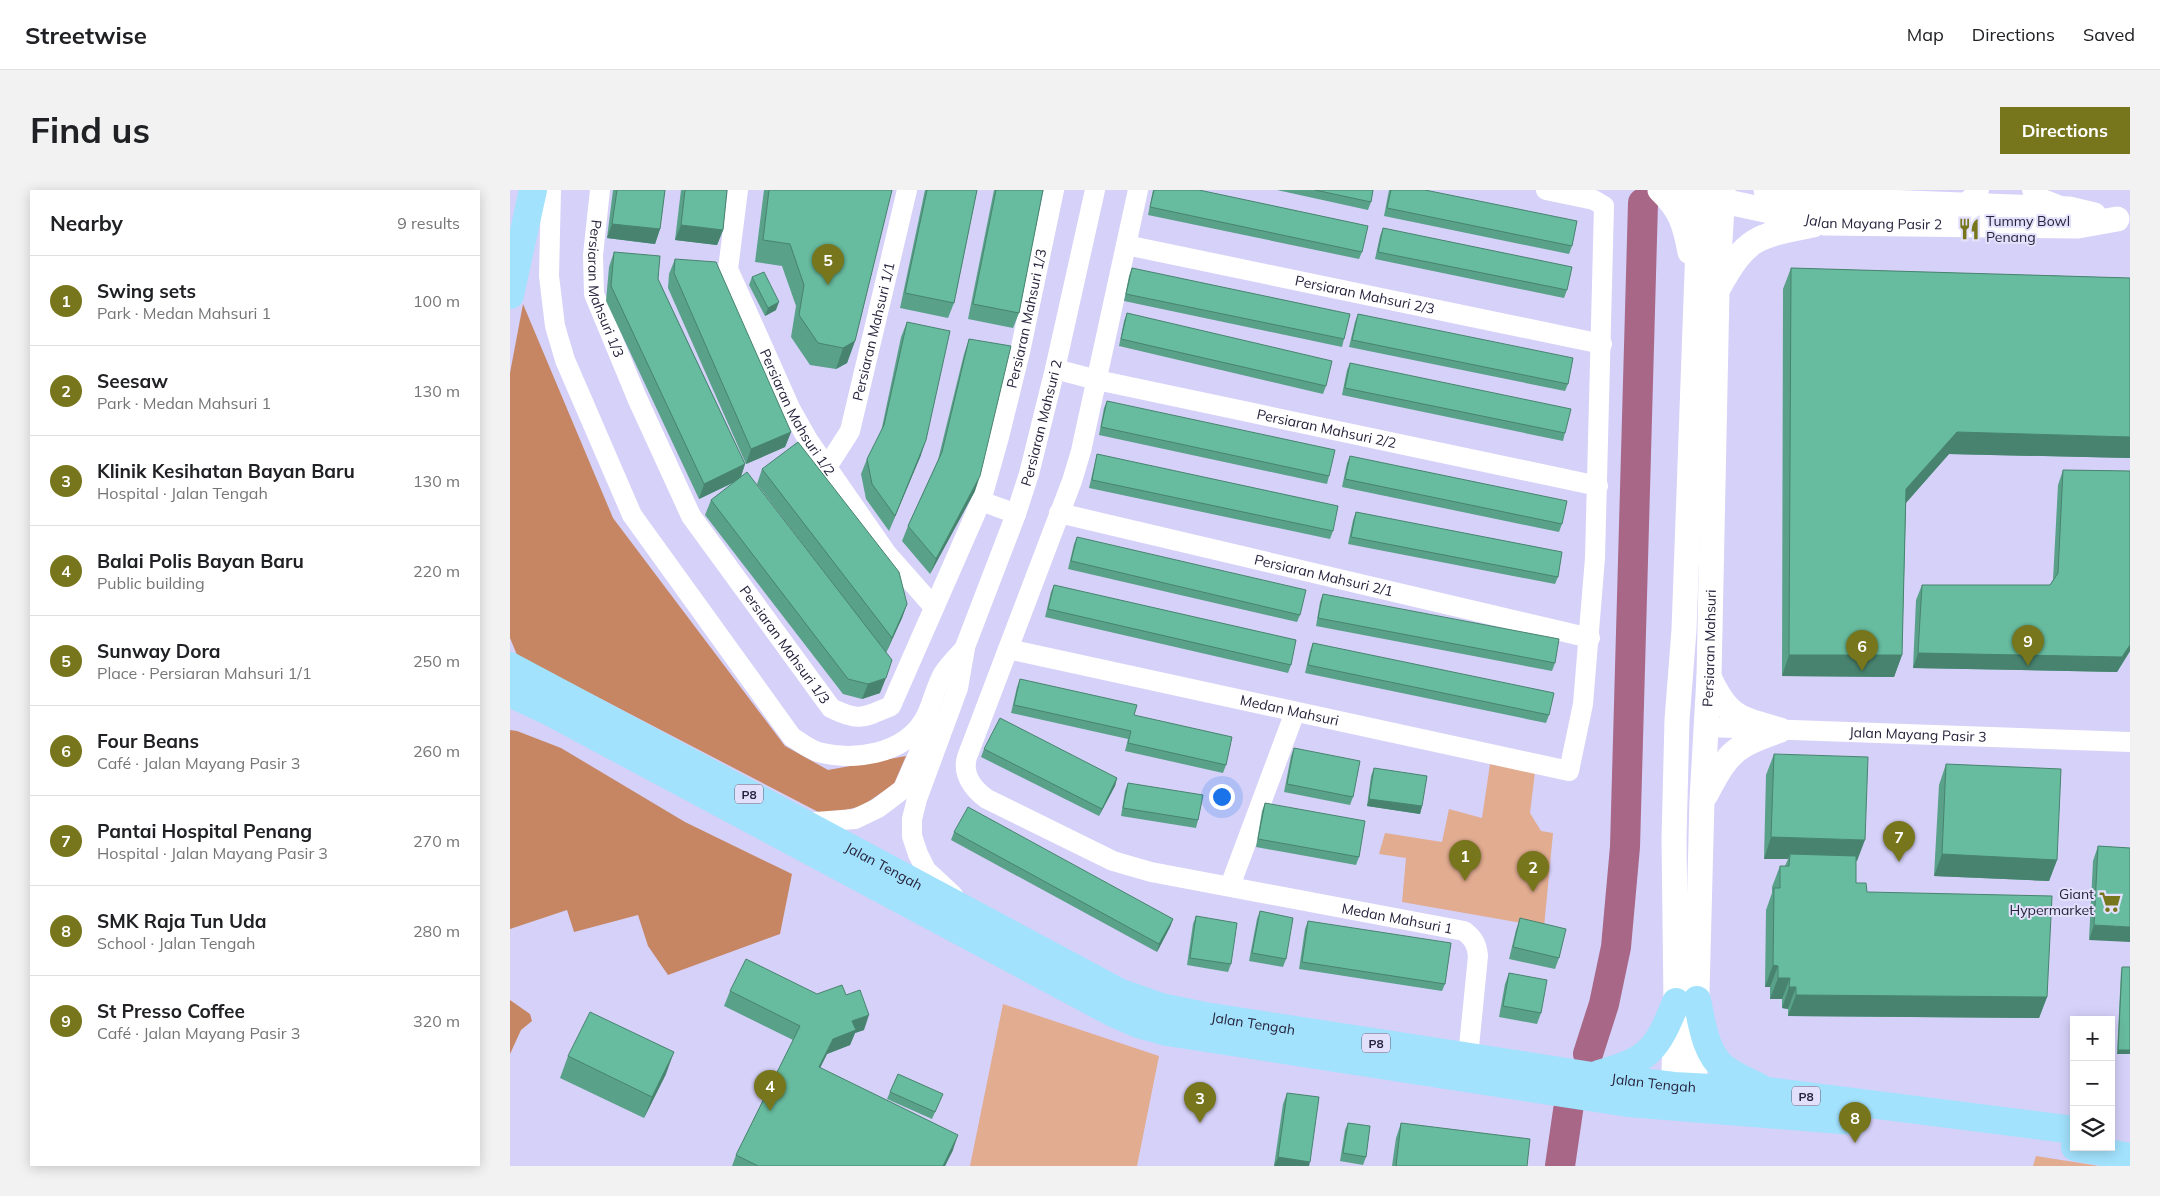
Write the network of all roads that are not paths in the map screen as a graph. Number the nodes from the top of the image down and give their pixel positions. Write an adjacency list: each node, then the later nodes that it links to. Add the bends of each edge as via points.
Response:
1 (533, 190): 22 (main road)
2 (551, 190): 33 (street, via 549,276 555,326 565,360 632,515 792,737 816,751 843,756 871,754 896,745 911,736 924,720 943,675)
3 (600, 190): 31 (street, Persiaran Mahsuri 1/3, via 593,255 594,294 637,398 691,516 830,708 850,718 869,715 890,706)
4 (738, 190): 26 (street, Persiaran Mahsuri 1/2, via 728,269 791,410)
5 (907, 190): 26 (street, Persiaran Mahsuri 1/1, via 850,431)
6 (1054, 190): 28 (street, Persiaran Mahsuri 1/3, via 1000,437)
7 (1094, 190): 24 (street, Persiaran Mahsuri 2)
8 (1138, 190): 20 (street)
9 (1546, 190): 23 (street, via 1594,200 1604,206)
10 (1660, 190): 21 (street, via 1673,202 1681,216)
11 (1672, 190): 14 (street, Jalan Mayang Pasir 2)
12 (1766, 190): 15 (street, Jalan Mayang Pasir 2)
13 (2032, 190): 17 (street, via 2043,199)
14 (1711, 194): 19 (street, Jalan Mayang Pasir 2); 21 (street, Persiaran Mahsuri)
15 (1795, 194): 16 (street, Jalan Mayang Pasir 2)
16 (1971, 198): 17 (street, Jalan Mayang Pasir 2)
17 (2069, 209): 18 (street, Jalan Mayang Pasir 2)
18 (2123, 220): 19 (street, Jalan Mayang Pasir 2, via 2078,226)
19 (1825, 223): 21 (street, via 1779,232 1751,242)
20 (1126, 246): 23 (street, Persiaran Mahsuri 2/3); 25 (street)
21 (1707, 293): 35 (street, Persiaran Mahsuri); 37 (street, Persiaran Mahsuri)
22 (510, 295)
23 (1602, 344): 27 (street)
24 (1055, 368): 25 (street, Persiaran Mahsuri 2/2); 29 (street, Persiaran Mahsuri 2)
25 (1097, 380): 27 (street, Persiaran Mahsuri 2/2); 30 (street, via 1080,451)
26 (827, 467): 31 (street, Persiaran Mahsuri 1/2, via 887,554)
27 (1598, 486): 32 (street)
28 (981, 501): 29 (street); 31 (street, Persiaran Mahsuri 1/3)
29 (1016, 514): 33 (street, Persiaran Mahsuri 2)
30 (1059, 514): 32 (street, Persiaran Mahsuri 2/1); 34 (street)
31 (933, 606)
32 (1590, 638): 40 (street, Medan Mahsuri, via 1569,771)
33 (965, 648): 45 (street, via 903,789 878,808 855,819); 48 (street, via 958,688 917,799 912,836 926,870)
34 (1008, 649): 40 (street, Medan Mahsuri); 47 (street, Medan Mahsuri 1, via 967,757 965,768 973,788 986,799 1114,861 1151,872)
35 (1681, 657): 41 (street, via 1689,684 1691,713); 46 (street, Persiaran Mahsuri, via 1676,720)
36 (514, 674): 39 (main road, Jalan Tengah / P8); 45 (main road, Jalan Tengah / P8)
37 (1709, 677): 41 (street, Persiaran Mahsuri); 42 (street, via 1728,710 1745,720)
38 (510, 705): 39 (main road)
39 (548, 712): 53 (main road, Jalan Tengah / P8, via 1138,1024 1175,1033 1628,1103)
40 (1294, 712): 47 (street)
41 (1706, 727): 42 (street, Jalan Mayang Pasir 3); 44 (street, Persiaran Mahsuri); 46 (street, via 1691,742 1684,814)
42 (1780, 730): 43 (street, Jalan Mayang Pasir 3); 44 (street, via 1743,745 1731,755)
43 (2130, 742)
44 (1702, 800): 49 (street, Persiaran Mahsuri)
45 (802, 823): 48 (main road, Jalan Tengah / P8)
46 (1674, 839): 49 (street, Persiaran Mahsuri)
47 (1230, 886): 50 (street, Medan Mahsuri 1, via 1464,930 1477,945 1478,956)
48 (972, 913): 50 (main road, Jalan Tengah / P8, via 1121,993 1154,1005 1205,1016)
49 (1686, 1001): 51 (main road, via 1655,1046 1637,1061); 52 (main road, via 1723,1067); 53 (street, Persiaran Mahsuri)
50 (1468, 1057): 51 (main road, Jalan Tengah / P8)
51 (1592, 1076): 53 (main road, Jalan Tengah / P8)
52 (1768, 1092): 53 (main road, Jalan Tengah / P8); 54 (main road, Jalan Tengah / P8)
53 (1684, 1097): 57 (main road, Jalan Tengah / P8, via 1771,1113 1939,1129)
54 (2070, 1130)
55 (2115, 1137): 56 (main road)
56 (2130, 1139)
57 (2070, 1146)
58 (2096, 1151): 59 (main road, Jalan Tengah / P8)
59 (2130, 1157)

